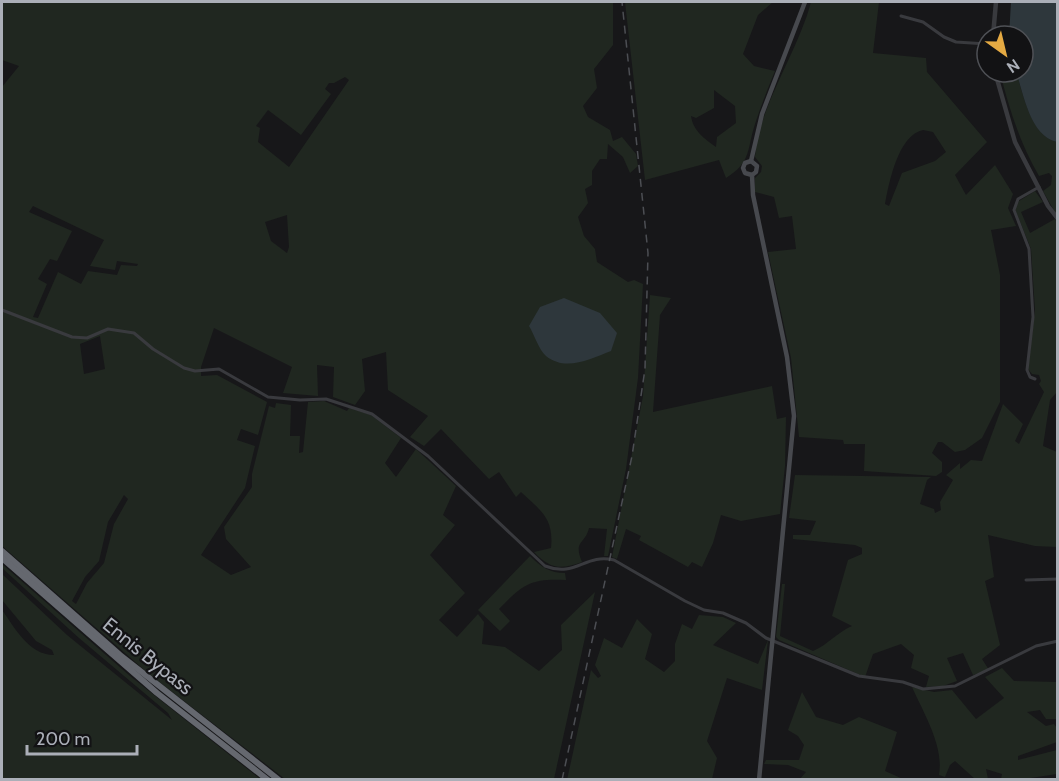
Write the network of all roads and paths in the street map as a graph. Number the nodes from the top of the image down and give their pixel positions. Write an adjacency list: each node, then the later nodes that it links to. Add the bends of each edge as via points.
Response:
1 (805, 2): 7 (main road, via 762,114)
2 (996, 2): 4 (street)
3 (901, 16): 5 (street, via 923,22 956,42)
4 (994, 24)
5 (975, 43)
6 (998, 84): 9 (street, via 1015,142)
7 (751, 161): 8 (main road, via 758,169); 8 (main road, via 743,168)
8 (752, 175): 17 (main road, via 787,357 794,416)
9 (1039, 187): 10 (street); 12 (street, via 1018,199 1014,210 1029,249 1034,317 1027,370)
10 (1058, 219)
11 (2, 310): 17 (street, via 72,337 87,338 108,329 127,331 184,368 219,369 268,397 326,399 372,414 428,456 545,566 558,571 599,559 614,560 685,601 723,613)
12 (1035, 379)
13 (2, 551): 20 (highway, Ennis Bypass, via 120,655)
14 (2, 558): 19 (highway, Ennis Bypass, via 139,677)
15 (1058, 579): 16 (street)
16 (1026, 580)
17 (772, 640): 18 (street, via 858,676 935,690 959,685 1036,646); 21 (main road)
18 (1058, 641)
19 (268, 780)
20 (279, 780)
21 (759, 780)

